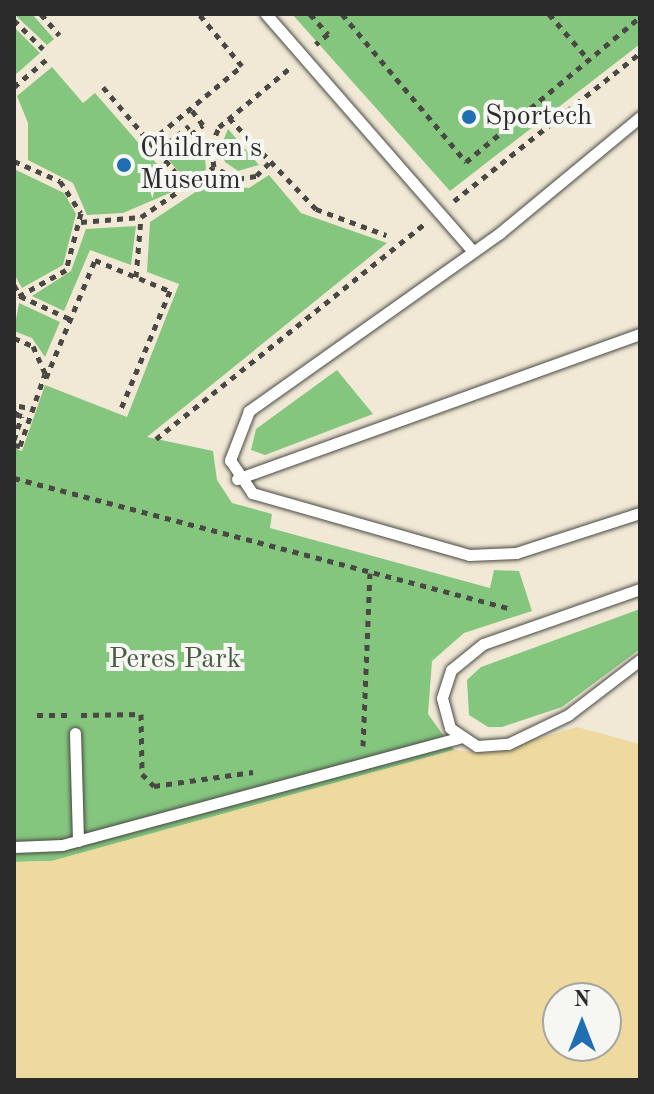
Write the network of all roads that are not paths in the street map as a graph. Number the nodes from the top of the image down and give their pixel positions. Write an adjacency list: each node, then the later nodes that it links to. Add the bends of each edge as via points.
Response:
1 (266, 14): 3 (lane, via 443,210)
2 (640, 117): 3 (lane)
3 (472, 250): 5 (lane, via 249,411 231,443)
4 (640, 334): 5 (lane)
5 (237, 479): 6 (lane, via 272,500 469,555 516,553)
6 (640, 513)
7 (640, 589): 10 (lane, via 483,644 451,670 442,698)
8 (640, 660): 10 (lane, via 568,715 508,744)
9 (75, 733): 11 (lane)
10 (459, 738): 11 (lane)
11 (78, 841): 12 (lane)
12 (14, 847)

